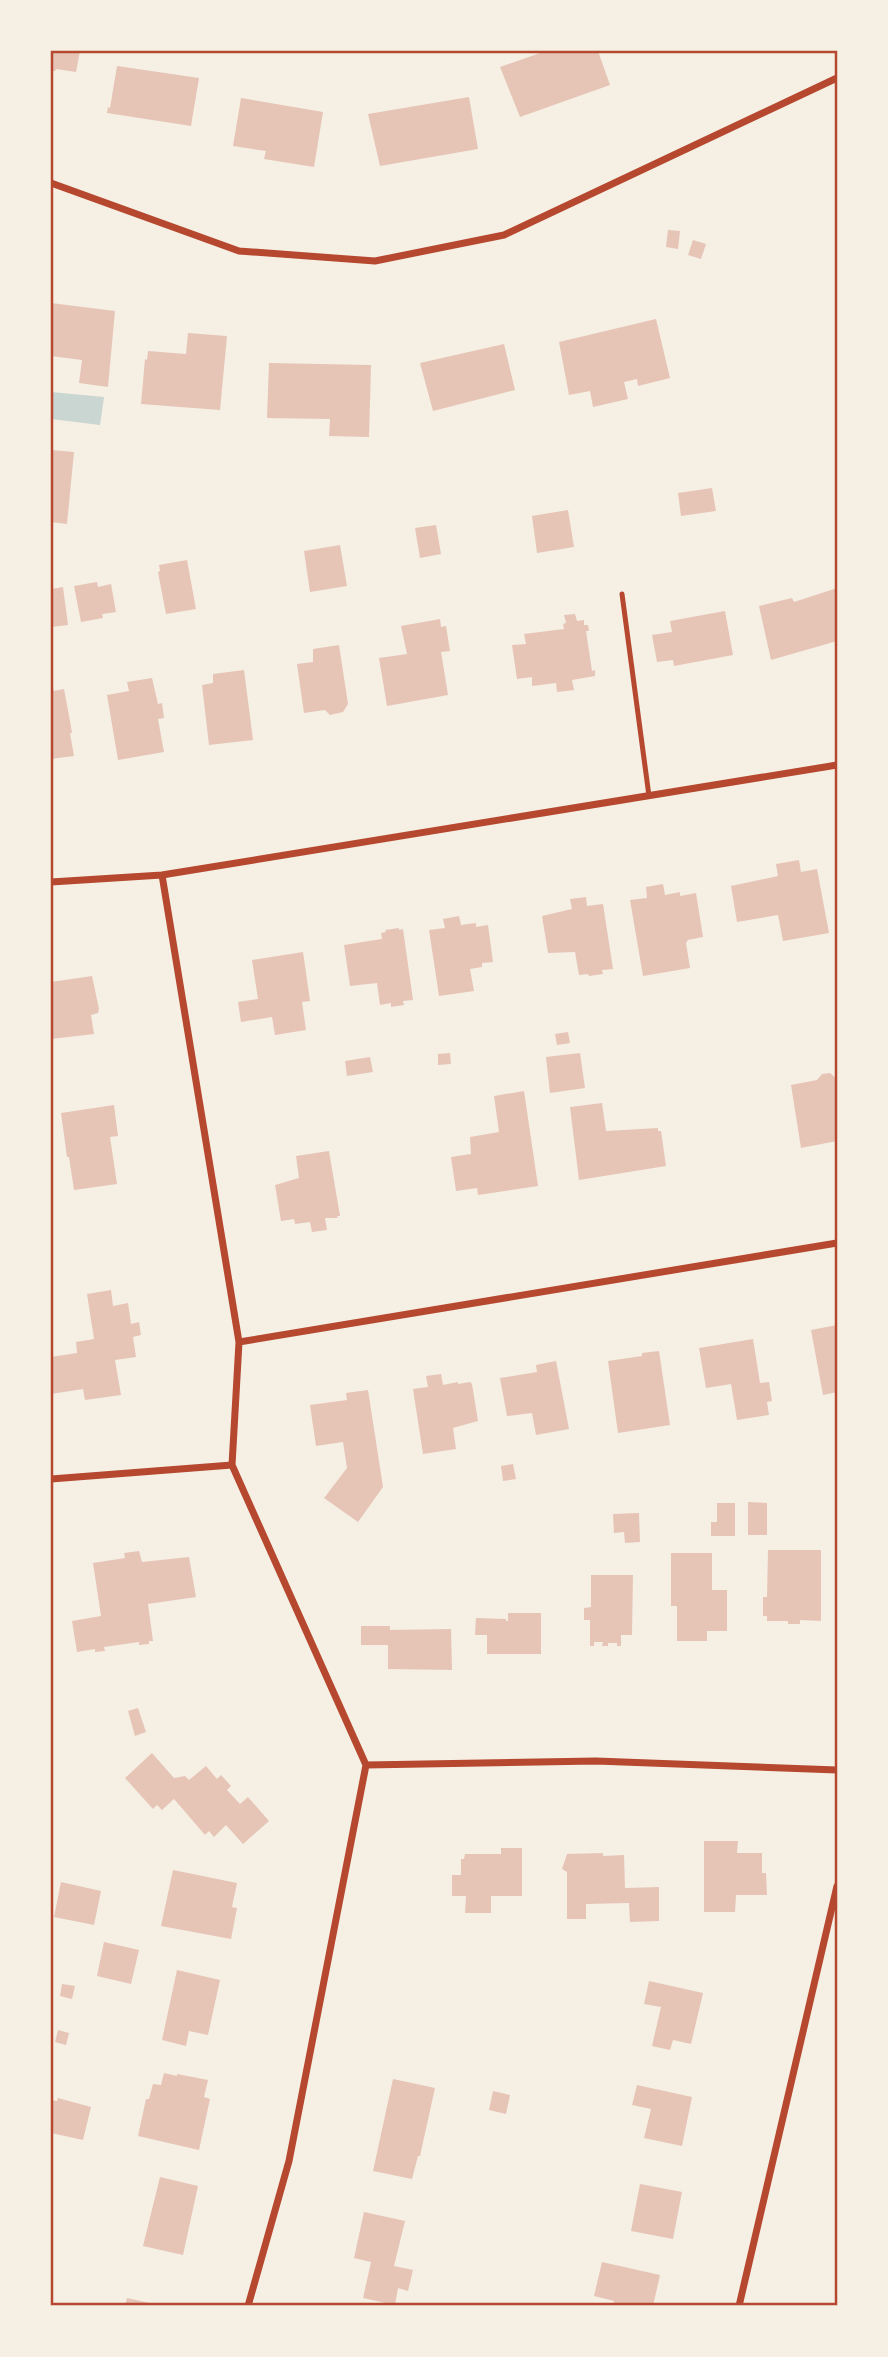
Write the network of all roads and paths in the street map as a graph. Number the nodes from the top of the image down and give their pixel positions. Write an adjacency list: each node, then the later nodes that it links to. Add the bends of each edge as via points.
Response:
1 (837, 78): 2 (street, via 503,235 375,261 239,251)
2 (51, 183)
3 (622, 594): 5 (lane)
4 (837, 765): 5 (street)
5 (649, 796): 6 (street)
6 (162, 875): 7 (street); 9 (street)
7 (51, 882)
8 (837, 1242): 9 (street)
9 (239, 1342): 10 (street)
10 (232, 1465): 11 (street); 12 (street)
11 (51, 1479)
12 (366, 1765): 13 (street, via 596,1761); 15 (street, via 289,2161)
13 (837, 1770)
14 (837, 1886): 16 (street)
15 (247, 2306)
16 (739, 2306)

